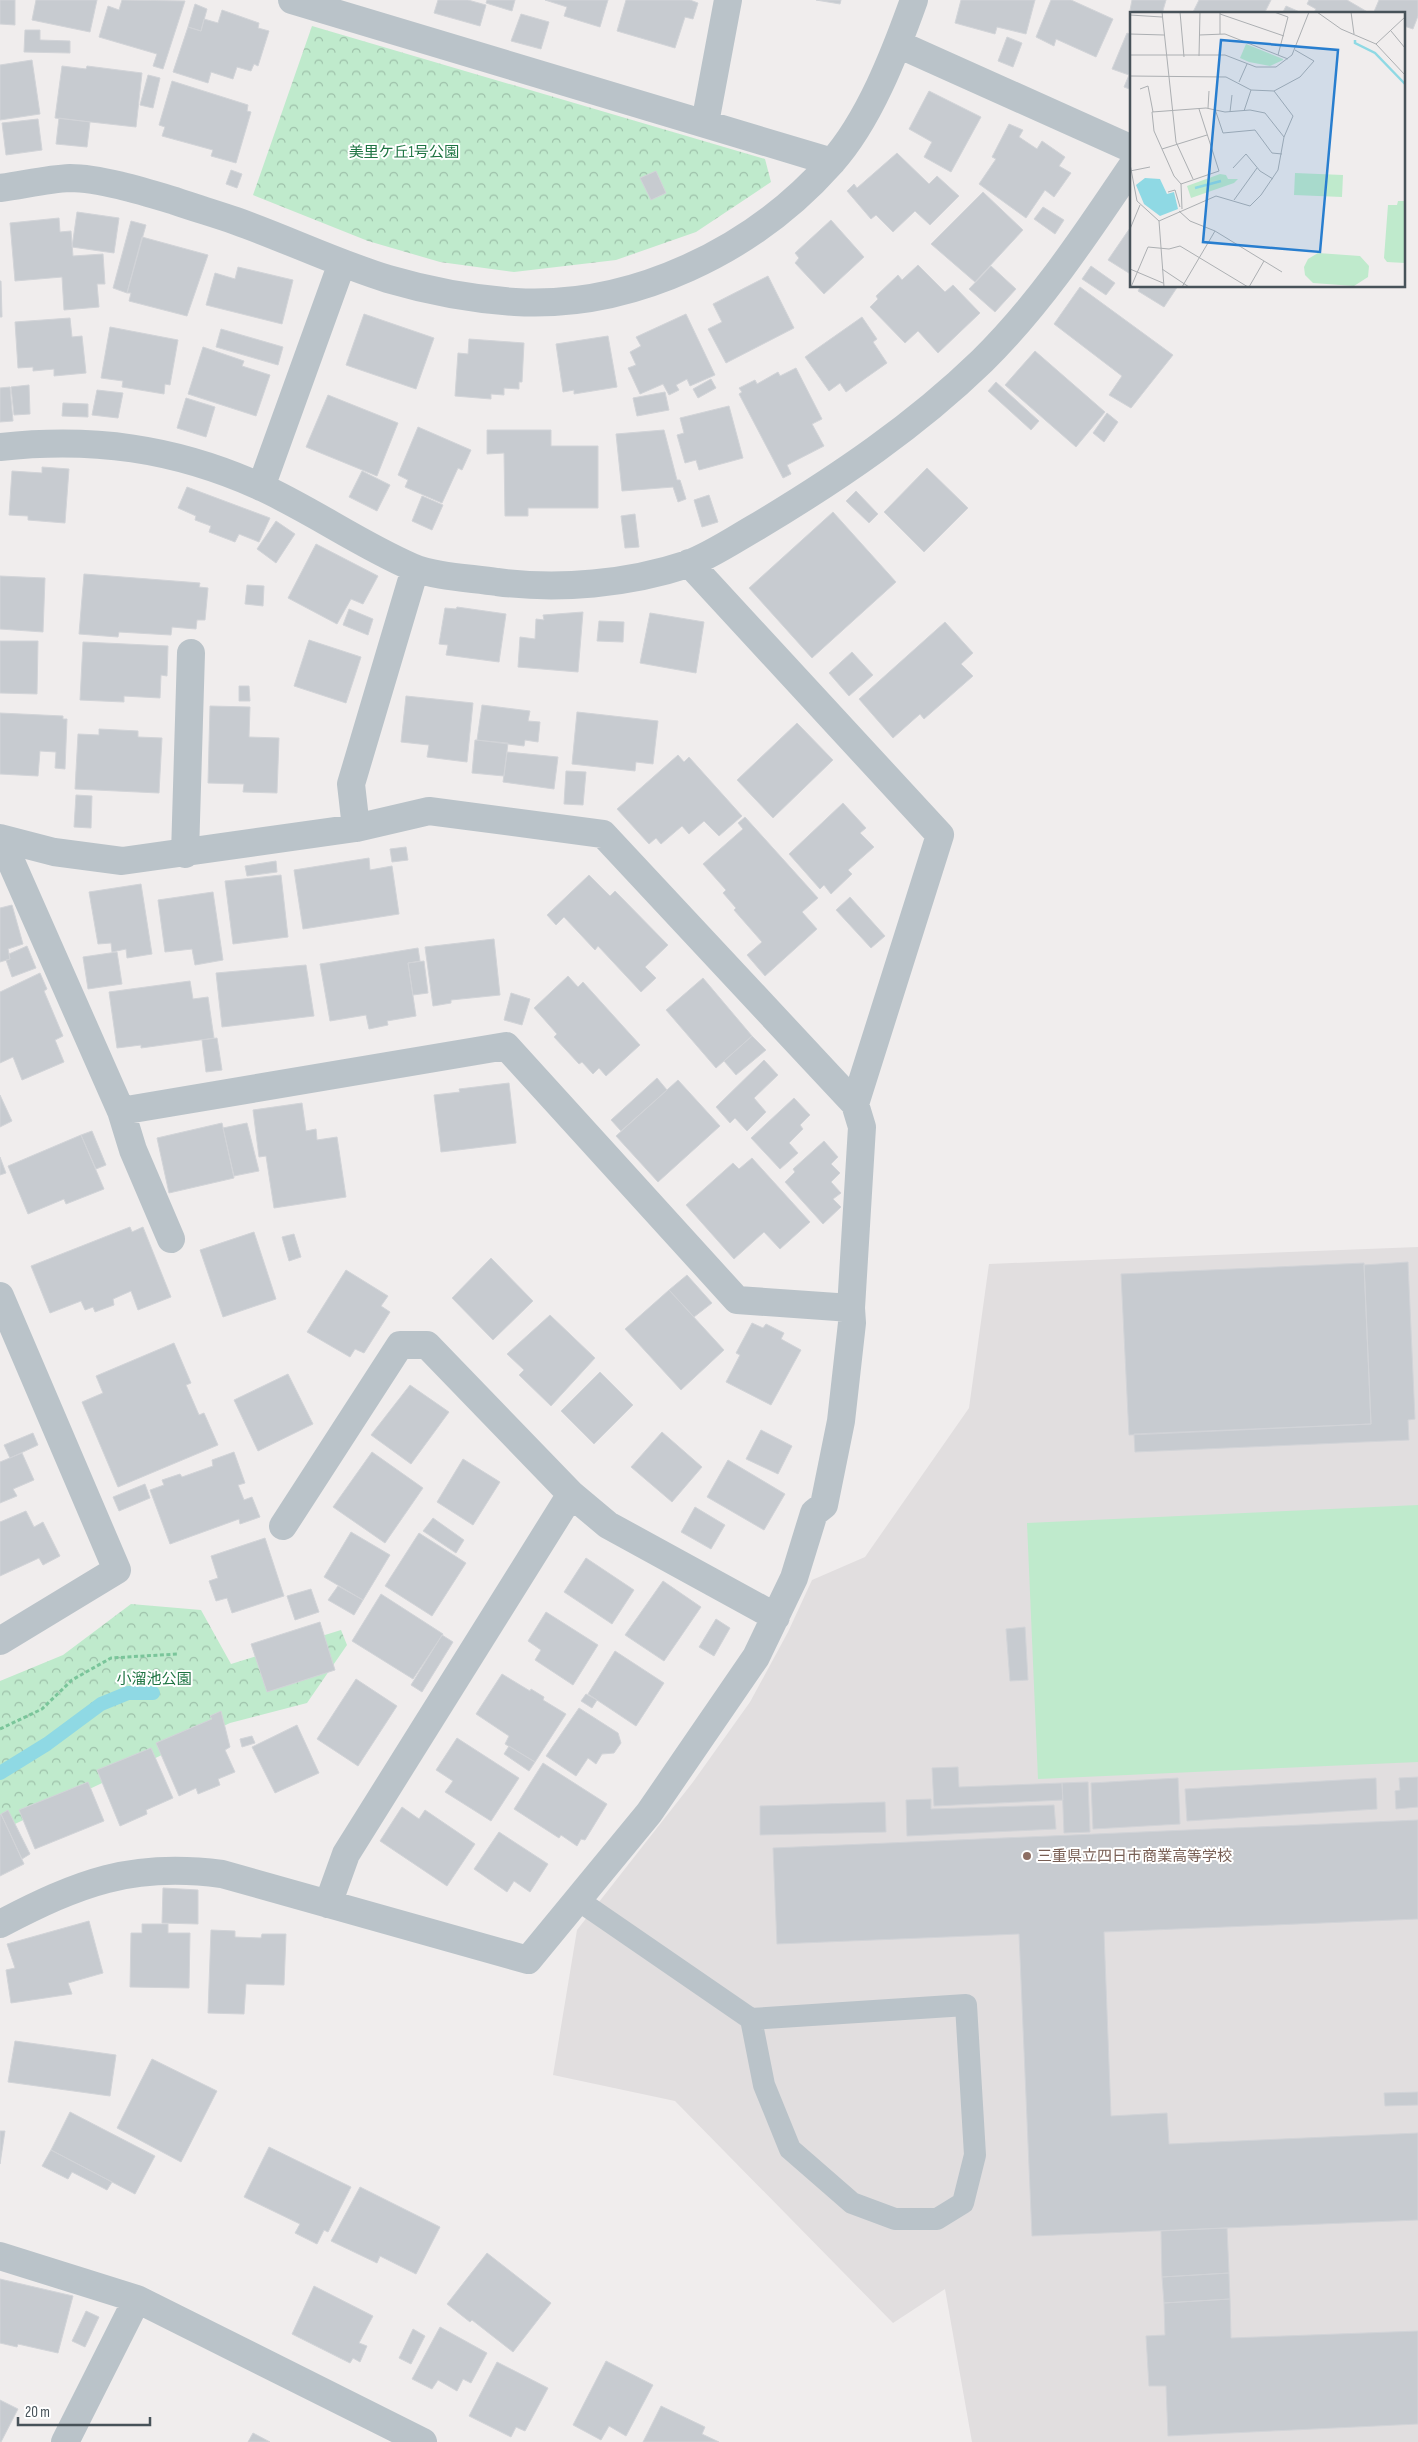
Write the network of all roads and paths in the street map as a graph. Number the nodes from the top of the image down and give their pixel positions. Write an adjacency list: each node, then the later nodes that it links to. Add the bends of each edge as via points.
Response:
1 (292, 0): 5 (street)
2 (728, 0): 5 (street)
3 (914, 0): 4 (street)
4 (898, 44): 6 (street); 7 (street, via 866,112)
5 (705, 123): 7 (street)
6 (1130, 148)
7 (832, 162): 10 (street, via 788,205 732,246 692,268 610,293 564,300 517,302 449,294 388,279)
8 (1130, 169): 13 (street, via 1037,300 983,360 951,389 829,483 726,545)
9 (0, 188): 10 (street, via 70,178 137,189 237,221)
10 (342, 263): 12 (street)
11 (0, 447): 12 (street, via 106,443 176,456)
12 (261, 487): 14 (street)
13 (689, 563): 14 (street, via 625,579 578,585 523,585); 19 (street, via 940,835)
14 (415, 569): 16 (street, via 351,784)
15 (191, 653): 18 (street)
16 (356, 828): 18 (street); 19 (street, via 429,811 603,834)
17 (1, 838): 18 (street, via 54,852 122,860); 20 (street)
18 (185, 854)
19 (856, 1104): 23 (street, via 862,1126)
20 (121, 1111): 21 (street, via 133,1150); 23 (street, via 506,1046 737,1300)
21 (171, 1239)
22 (0, 1296): 27 (street, via 117,1570)
23 (851, 1308): 26 (street, via 841,1421 824,1505 814,1513 794,1578)
24 (571, 1494): 25 (street, via 427,1345 400,1345); 26 (street, via 608,1525); 31 (street, via 346,1854)
25 (283, 1526)
26 (776, 1617): 30 (street, via 756,1658 699,1744 650,1813)
27 (0, 1641)
28 (177, 1654): 29 (path, via 111,1658 72,1680 42,1709)
29 (0, 1729)
30 (578, 1900): 31 (street, via 528,1960); 33 (lane)
31 (328, 1904): 32 (street, via 222,1874 167,1869 102,1879)
32 (0, 1924)
33 (750, 2019): 33 (lane, via 966,2005 975,2155 963,2203 937,2219 895,2218 852,2203 790,2149 764,2085)
34 (0, 2256): 35 (street)
35 (136, 2299): 36 (street); 37 (street)
36 (65, 2442)
37 (423, 2442)

